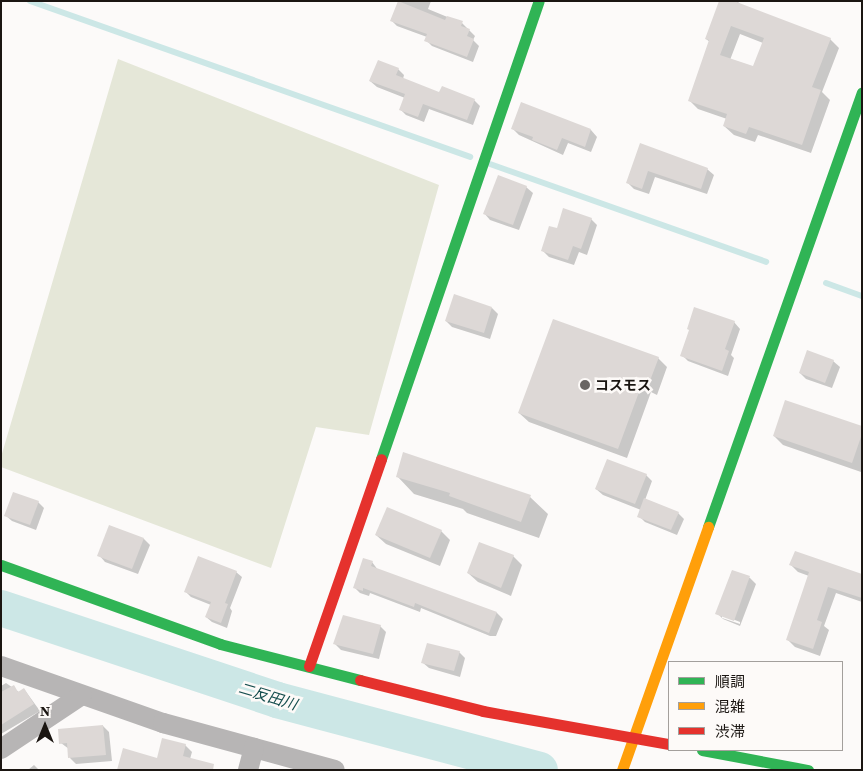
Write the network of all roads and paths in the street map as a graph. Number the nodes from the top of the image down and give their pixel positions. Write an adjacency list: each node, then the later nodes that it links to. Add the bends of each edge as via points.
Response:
1 (539, 1): 5 (street)
2 (862, 92): 7 (street)
3 (1, 565): 5 (street, via 220,644)
4 (1, 666): 6 (street)
5 (309, 666): 7 (street, via 483,711)
6 (82, 695): 9 (street, via 163,723); 10 (street)
7 (634, 737): 8 (street); 14 (street)
8 (668, 744)
9 (254, 748): 12 (street); 13 (street)
10 (1, 749)
11 (707, 751): 15 (street)
12 (248, 770)
13 (335, 770)
14 (622, 770)
15 (808, 770)

